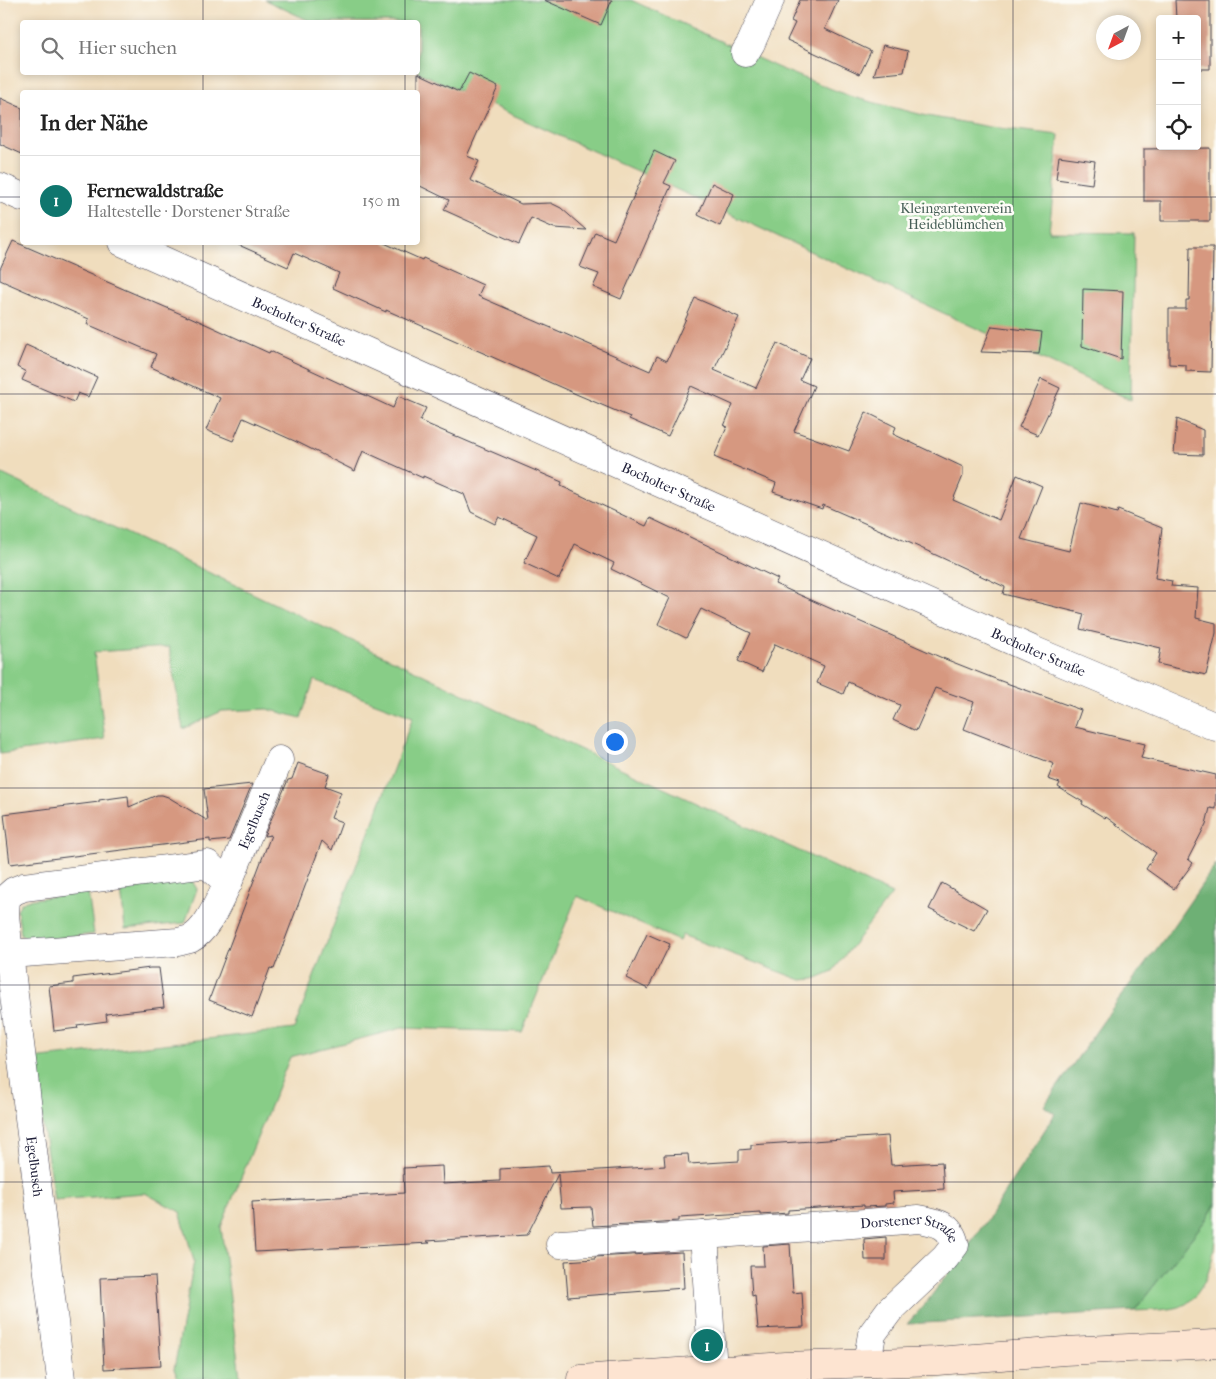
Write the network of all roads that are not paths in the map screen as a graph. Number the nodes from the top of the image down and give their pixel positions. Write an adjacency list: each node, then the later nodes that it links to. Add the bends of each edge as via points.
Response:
1 (770, 0): 2 (street)
2 (745, 53)
3 (0, 187): 4 (street)
4 (20, 196)
5 (129, 245): 6 (street, Bocholter Straße, via 1026,647)
6 (1216, 727)
7 (279, 760): 8 (street, Egelbusch)
8 (228, 883): 9 (street, Egelbusch, via 207,864 24,887); 10 (street, Egelbusch, via 205,926 188,940)
9 (3, 894): 10 (street, Egelbusch)
10 (9, 954): 16 (street, Egelbusch)
11 (704, 1235): 12 (street, Dorstener Straße); 14 (street, Dorstener Straße, via 919,1219 944,1226 955,1245 889,1312 872,1334); 15 (street)
12 (560, 1244)
13 (1216, 1344): 14 (main road)
14 (867, 1363): 15 (main road)
15 (713, 1371): 17 (main road)
16 (61, 1379)
17 (581, 1379)

